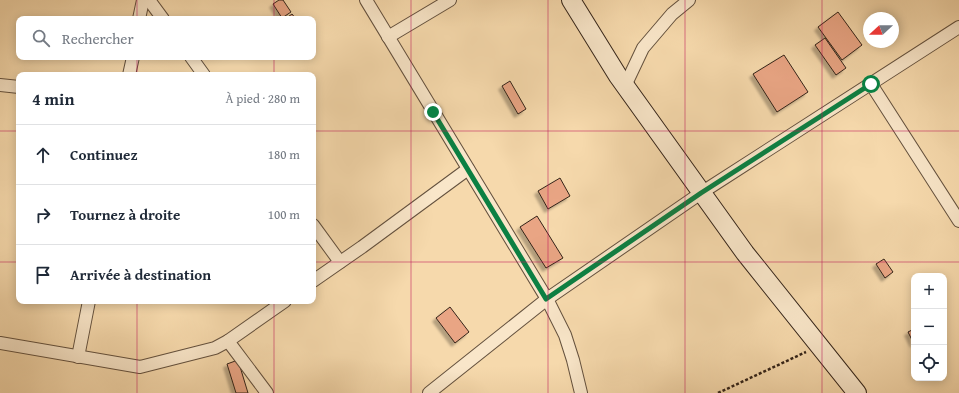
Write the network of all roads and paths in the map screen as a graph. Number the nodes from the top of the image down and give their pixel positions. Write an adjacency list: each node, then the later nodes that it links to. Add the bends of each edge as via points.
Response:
1 (143, 0): 7 (street)
2 (149, 0): 8 (street)
3 (366, 0): 10 (street)
4 (450, 0): 10 (street)
5 (571, 0): 17 (street)
6 (689, 0): 17 (street, via 672,14 643,48)
7 (140, 16)
8 (161, 16)
9 (959, 27): 15 (street)
10 (388, 37): 19 (street)
11 (132, 60): 13 (street)
12 (193, 60): 14 (street)
13 (130, 72)
14 (202, 72)
15 (871, 84): 20 (street); 21 (street)
16 (0, 85): 18 (street)
17 (626, 86): 20 (street)
18 (16, 87)
19 (468, 169): 23 (street); 25 (street)
20 (701, 193): 25 (street); 30 (street, via 745,254)
21 (959, 221)
22 (316, 229): 23 (street)
23 (340, 262): 24 (street)
24 (316, 279)
25 (546, 299): 33 (street); 34 (street, via 565,334)
26 (87, 304): 31 (street)
27 (281, 304): 28 (street)
28 (228, 341): 31 (street, via 215,348 140,368); 32 (street)
29 (0, 343): 31 (street)
30 (819, 346): 35 (path); 36 (street)
31 (78, 357)
32 (267, 393)
33 (429, 393)
34 (581, 393)
35 (718, 393)
36 (857, 393)

